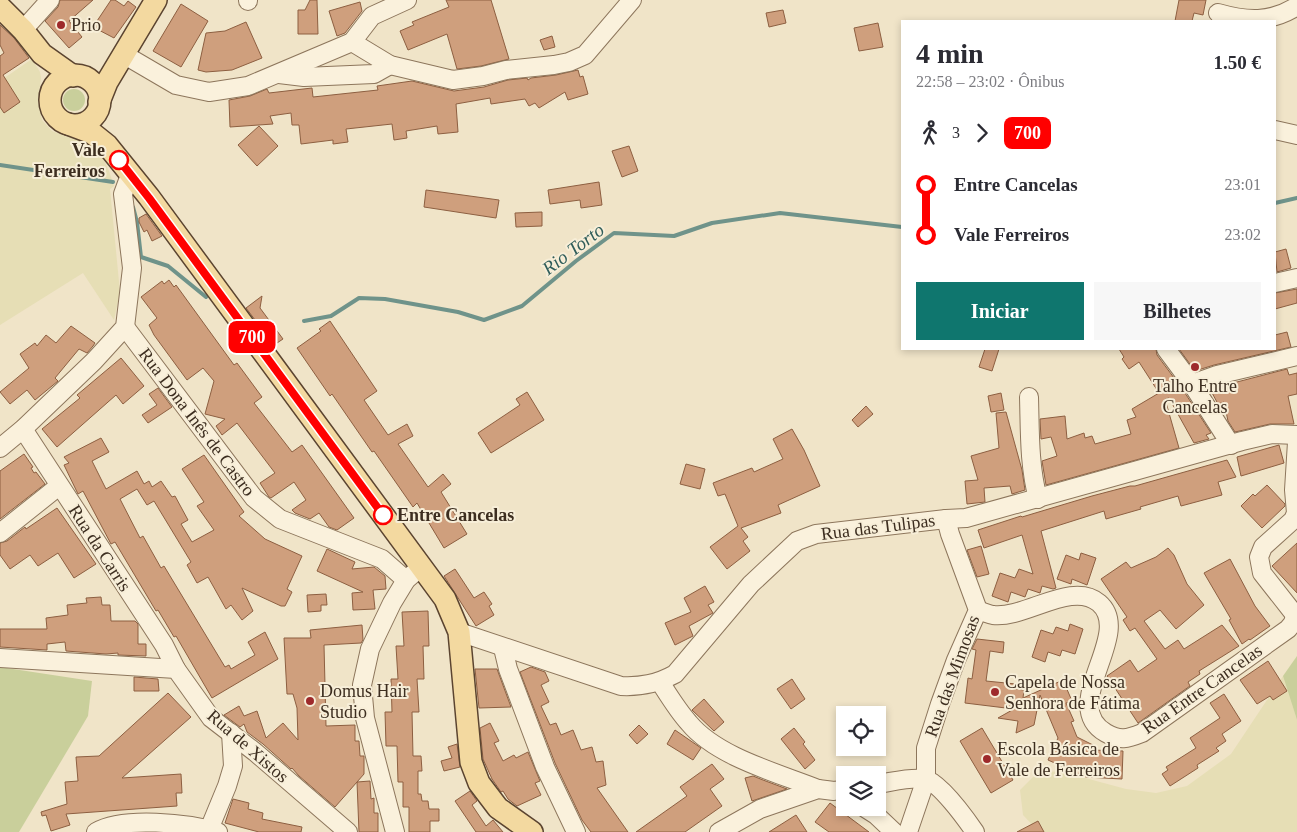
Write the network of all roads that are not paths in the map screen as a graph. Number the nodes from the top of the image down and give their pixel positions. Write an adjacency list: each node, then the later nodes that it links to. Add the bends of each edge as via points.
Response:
1 (50, 0): 8 (street)
2 (156, 0): 11 (main road)
3 (407, 0): 9 (street, via 372,16)
4 (632, 0): 12 (street, via 585,55 569,62 453,80)
5 (1297, 6): 7 (street, via 1265,19 1235,18)
6 (0, 7): 8 (main road)
7 (1217, 11)
8 (23, 30): 10 (main road)
9 (352, 42): 12 (street); 13 (street)
10 (42, 54): 14 (main road); 15 (main road)
11 (123, 54): 13 (street, via 176,85 209,92 248,86); 14 (main road, via 100,68); 16 (main road, via 103,90)
12 (390, 65): 13 (street, via 374,74 304,77)
13 (278, 74)
14 (77, 76): 15 (main road, via 60,80); 16 (main road, via 96,88)
15 (51, 92): 17 (main road, via 51,108 55,116)
16 (98, 107): 17 (main road, via 94,116 84,124); 20 (main road)
17 (68, 124): 20 (main road, via 92,133)
18 (1276, 130): 19 (street)
19 (1297, 135)
20 (107, 145): 21 (main road)
21 (130, 175): 24 (street, via 123,194 132,268); 38 (main road)
22 (1297, 278): 23 (street)
23 (1276, 283)
24 (125, 327): 29 (street); 38 (street, Rua Dona Inês de Castro, via 254,498 280,519)
25 (1167, 350): 27 (street)
26 (1297, 356): 27 (street)
27 (1192, 384): 32 (street)
28 (1030, 397): 35 (street, via 1032,476)
29 (23, 428): 33 (street); 34 (street, Rua da Carris)
30 (1297, 435): 32 (street, Rua das Tulipas, via 1272,434)
31 (1297, 442): 39 (street, Rua Entre Cancelas, via 1296,513 1293,520 1263,547 1259,557 1262,573 1295,614 1293,622 1288,629 1142,734 1127,739 1114,737 1098,728 1090,713 1090,694 1109,631 1108,617 1100,604 1086,596 1072,595 1020,611 994,615)
32 (1231, 445): 35 (street, Rua das Tulipas)
33 (0, 448)
34 (59, 486): 37 (street); 43 (street, Rua da Carris, via 164,645)
35 (1038, 498): 36 (street, Rua das Tulipas, via 966,518)
36 (946, 519): 39 (street, Rua das Mimosas); 44 (street, Rua das Tulipas, via 816,534 797,541 751,584 675,674)
37 (0, 533)
38 (414, 573): 40 (main road, via 446,599); 53 (street, via 392,603 370,649 362,685 364,718)
39 (978, 610): 46 (street, Rua das Mimosas, via 956,660 926,748)
40 (459, 632): 41 (street, Rua das Tulipas); 54 (main road, via 470,762 479,783 498,808)
41 (503, 648): 44 (street, Rua das Tulipas, via 621,686); 55 (street, via 545,767)
42 (0, 658): 43 (street)
43 (176, 669): 45 (street, Rua de Xistos, via 211,718)
44 (660, 682): 48 (street, via 690,725 708,741 731,754)
45 (231, 733): 50 (street, via 232,766); 52 (street, Rua de Xistos)
46 (926, 779): 47 (street); 58 (street, Rua das Mimosas); 59 (street, via 940,788)
47 (886, 783)
48 (835, 791): 56 (street, via 760,809)
49 (877, 816): 57 (street)
50 (212, 831): 51 (street, via 162,822 123,824)
51 (96, 832)
52 (348, 832)
53 (395, 832)
54 (532, 832)
55 (576, 832)
56 (719, 832)
57 (894, 832)
58 (908, 832)
59 (975, 832)

